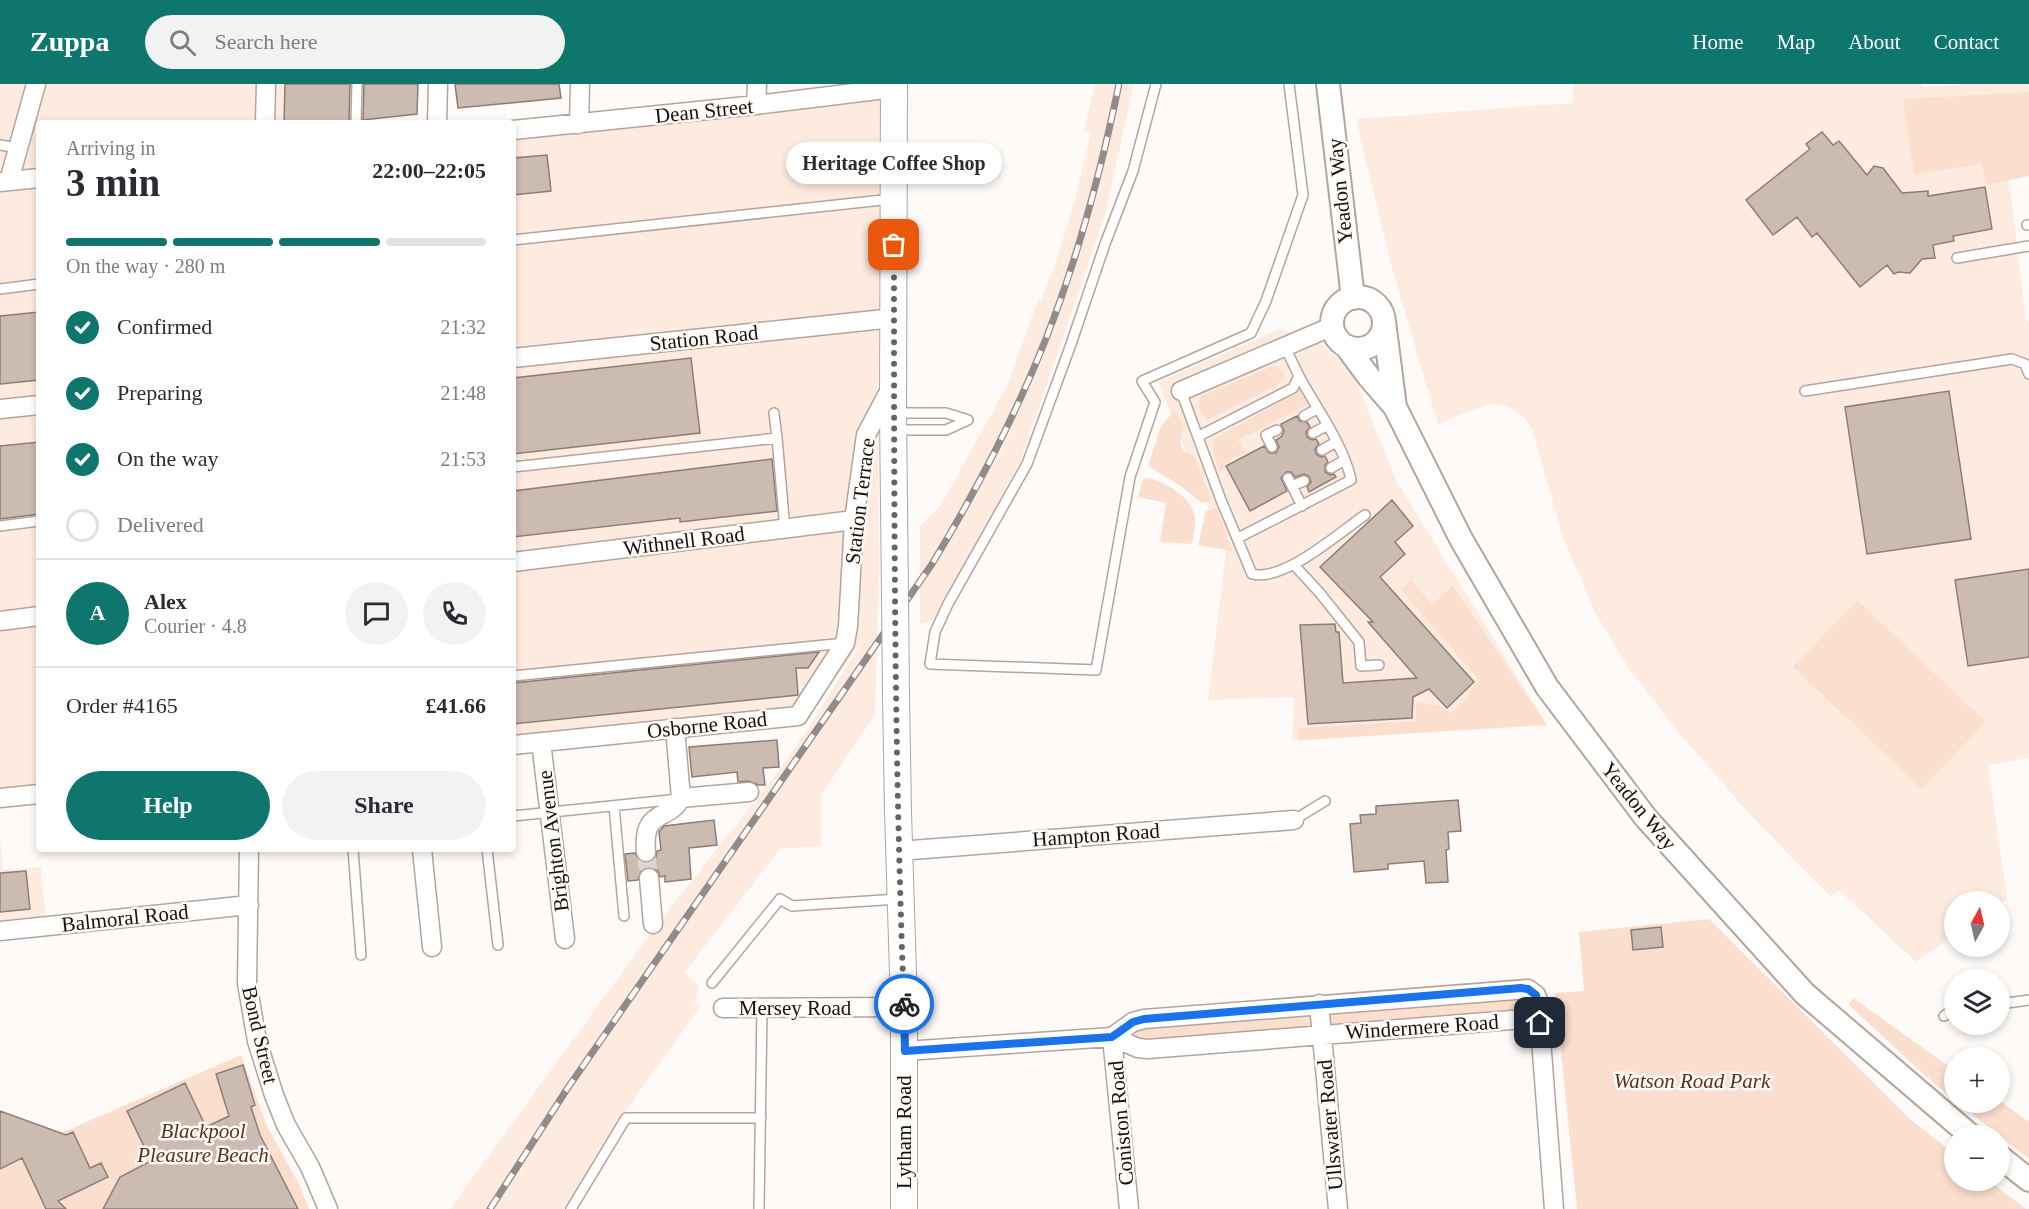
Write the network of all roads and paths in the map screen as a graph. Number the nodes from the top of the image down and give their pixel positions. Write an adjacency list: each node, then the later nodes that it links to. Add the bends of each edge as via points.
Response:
1 (36, 84): 17 (street)
2 (266, 84): 12 (street)
3 (357, 84): 13 (lane)
4 (438, 84): 14 (street)
5 (580, 84): 15 (street)
6 (757, 84): 11 (street)
7 (1156, 84): 8 (lane, via 1133,171 1027,464 934,632 930,664 1096,670 1130,477 1155,402 1142,381 1251,333 1303,195)
8 (1289, 84)
9 (1328, 84): 26 (street, Yeadon Way)
10 (894, 86): 11 (street, Dean Street); 20 (main road, Lytham Road)
11 (756, 105): 15 (street, Dean Street)
12 (265, 120)
13 (356, 120)
14 (437, 120)
15 (579, 124): 16 (street, Dean Street)
16 (516, 130)
17 (9, 147): 19 (street)
18 (36, 178): 19 (street)
19 (4, 181)
20 (893, 199): 21 (lane); 27 (main road, Lytham Road)
21 (516, 240)
22 (2029, 246): 23 (lane)
23 (1957, 258)
24 (36, 284): 25 (lane)
25 (0, 289)
26 (1353, 298): 28 (street, via 1369,300); 29 (street, via 1335,311)
27 (894, 318): 32 (street, Station Road); 35 (main road, Lytham Road)
28 (1384, 318): 30 (street, via 1382,334 1371,346); 39 (street, Yeadon Way)
29 (1333, 326): 30 (street); 31 (street)
30 (1346, 346): 39 (street, Yeadon Way)
31 (1285, 347): 34 (lane); 36 (street)
32 (516, 358)
33 (2029, 374): 37 (lane, via 2025,364 2012,359)
34 (1299, 376): 41 (lane); 48 (lane, via 1293,388 1284,394)
35 (894, 382): 44 (main road, Lytham Road); 59 (street, Station Terrace, via 866,435)
36 (1182, 391): 48 (lane)
37 (1805, 391)
38 (36, 405): 40 (street)
39 (1395, 407): 111 (street, Yeadon Way, via 1461,539 1547,687 1646,818 1805,994)
40 (0, 409)
41 (1317, 409): 43 (lane); 45 (lane)
42 (774, 412): 49 (lane)
43 (1304, 416)
44 (893, 422): 44 (lane, via 946,413 968,420 946,430); 83 (main road, Lytham Road, bridge)
45 (1326, 426): 47 (lane); 50 (lane)
46 (1277, 430): 51 (lane, via 1266,435)
47 (1313, 433)
48 (1199, 436): 63 (lane)
49 (777, 438): 54 (lane); 62 (lane)
50 (1336, 442): 52 (lane); 53 (lane)
51 (1272, 447)
52 (1322, 450)
53 (1345, 460): 55 (lane); 57 (lane, via 1351,480)
54 (516, 467)
55 (1331, 468)
56 (1304, 481): 57 (lane, via 1290,482)
57 (1302, 506): 63 (lane)
58 (1365, 515): 65 (lane)
59 (854, 520): 62 (street, Withnell Road); 68 (street, Station Terrace)
60 (36, 521): 61 (lane)
61 (0, 526)
62 (786, 529): 64 (street, Withnell Road)
63 (1238, 538): 65 (lane, via 1252,574 1272,574)
64 (516, 562)
65 (1294, 565): 69 (lane, via 1359,642 1362,666)
66 (36, 616): 67 (street)
67 (0, 621)
68 (847, 634): 70 (lane); 71 (street, Osborne Road, via 798,716)
69 (1379, 665)
70 (516, 676)
71 (675, 728): 72 (street, Osborne Road); 77 (street)
72 (541, 742): 73 (street, Osborne Road); 80 (street, Brighton Avenue)
73 (516, 745)
74 (749, 792): 77 (street)
75 (36, 794): 76 (street)
76 (0, 798)
77 (681, 798): 79 (lane); 88 (street, via 678,805 651,822 646,833)
78 (1325, 801): 82 (lane)
79 (614, 806): 80 (lane); 92 (lane)
80 (549, 813): 81 (lane); 95 (street, Brighton Avenue)
81 (516, 816)
82 (1294, 820): 83 (street, Hampton Road)
83 (899, 850): 90 (main road, Lytham Road)
84 (249, 852): 91 (street, Bond Street)
85 (353, 852): 98 (lane)
86 (422, 852): 97 (street)
87 (487, 852): 96 (lane)
88 (646, 852)
89 (649, 878): 93 (street)
90 (900, 899): 99 (lane, via 792,906 780,899); 103 (main road, Lytham Road)
91 (249, 905): 94 (street, Balmoral Road); 114 (street, Bond Street, via 247,983 257,1041 286,1125)
92 (624, 916)
93 (653, 924)
94 (0, 931)
95 (565, 939)
96 (498, 945)
97 (432, 947)
98 (361, 955)
99 (712, 983)
100 (2029, 1000): 101 (lane)
101 (2010, 1003)
102 (1319, 1004): 106 (street, Ullswater Road); 107 (street, Windermere Road, via 1528,989 1538,1000); 108 (street, Windermere Road, via 1144,1019)
103 (904, 1007): 105 (street, Mersey Road); 109 (main road, Lytham Road)
104 (723, 1008): 105 (street, Mersey Road)
105 (762, 1008): 110 (lane)
106 (1322, 1035): 107 (street, Windermere Road, via 1524,1019 1533,1023); 108 (street, Windermere Road, via 1148,1049); 119 (street, Ullswater Road)
107 (1541, 1035): 120 (street)
108 (1112, 1037): 109 (street, Windermere Road); 118 (street, Coniston Road)
109 (905, 1051): 117 (main road, Lytham Road)
110 (761, 1118): 115 (lane, via 626,1118); 116 (lane)
111 (1957, 1125)
112 (2010, 1165): 113 (street)
113 (2029, 1180)
114 (328, 1209)
115 (571, 1209)
116 (759, 1209)
117 (904, 1209)
118 (1129, 1209)
119 (1338, 1209)
120 (1554, 1209)

